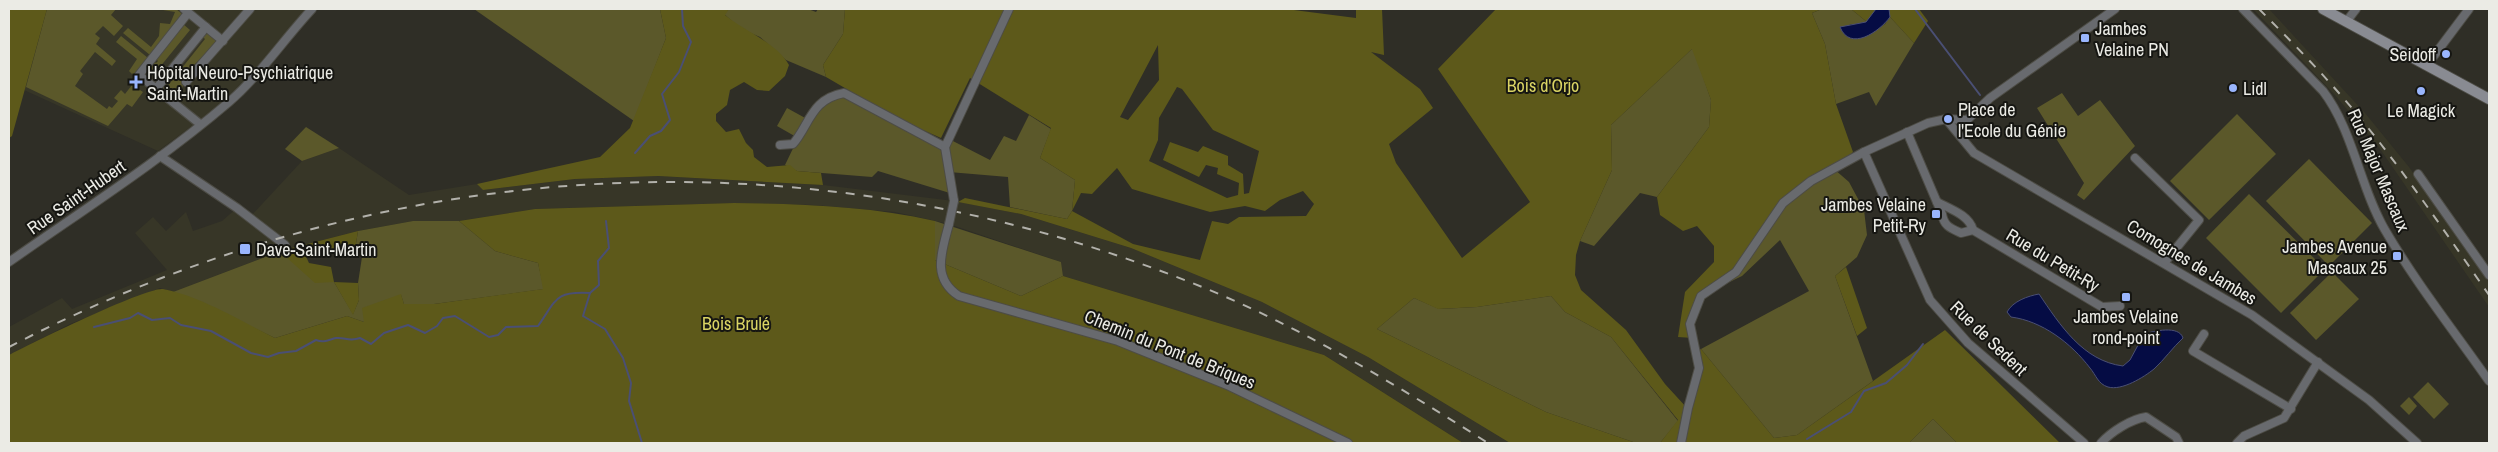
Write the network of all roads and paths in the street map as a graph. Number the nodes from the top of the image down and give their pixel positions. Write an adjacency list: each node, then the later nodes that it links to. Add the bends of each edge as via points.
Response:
1 (250, 9): 12 (street)
2 (1009, 9): 21 (street)
3 (2115, 9): 17 (street, via 1990,98 1967,120)
4 (2243, 9): 35 (street, Rue Major Mascaux, via 2335,106 2384,229)
5 (2324, 9): 10 (main road)
6 (2356, 9): 10 (street)
7 (2469, 9): 13 (street)
8 (309, 10): 18 (street, Rue Saint-Hubert, via 274,55 236,94)
9 (186, 11): 11 (street); 15 (street, via 139,75)
10 (2346, 22): 13 (main road)
11 (206, 27): 12 (street); 15 (street)
12 (224, 41): 14 (street)
13 (2427, 65): 16 (main road)
14 (186, 82)
15 (156, 89): 18 (street)
16 (2489, 99)
17 (1946, 119): 19 (street); 30 (street, Comognes de Jambes, via 1974,153)
18 (200, 124): 23 (street, Rue Saint-Hubert)
19 (1907, 132): 22 (street); 26 (street, Rue du Petit-Ry)
20 (780, 145): 21 (street, via 793,144 810,113 832,97 844,93)
21 (945, 147): 37 (street, Chemin du Pont de Briques, bridge, via 954,202 940,272 948,286 960,296 1118,341 1227,385)
22 (1864, 152): 38 (street, via 1811,181 1783,203 1736,272 1702,296 1690,324 1699,368); 39 (street, Rue de Sedent, via 1930,300 1968,343)
23 (160, 156): 28 (street); 29 (street, Rue Saint-Hubert)
24 (2135, 158): 30 (street, via 2199,220)
25 (2418, 174): 31 (street)
26 (1937, 202): 27 (street, Rue du Petit-Ry, via 1965,217); 27 (street, Rue du Petit-Ry, via 1944,223 1961,234)
27 (1973, 230): 32 (street, Rue du Petit-Ry, via 2102,307)
28 (285, 245)
29 (9, 262)
30 (2165, 262): 34 (street, Comognes de Jambes, via 2252,315)
31 (2489, 276)
32 (2120, 306)
33 (2204, 334): 36 (street, via 2193,352)
34 (2318, 362): 36 (street); 43 (street, Comognes de Jambes, via 2369,400)
35 (2489, 381)
36 (2291, 409): 42 (street, via 2280,422 2244,436)
37 (1348, 443)
38 (1681, 443)
39 (2084, 443)
40 (2101, 443): 41 (street, via 2109,435 2146,417 2176,437)
41 (2179, 443)
42 (2237, 443)
43 (2417, 443)

